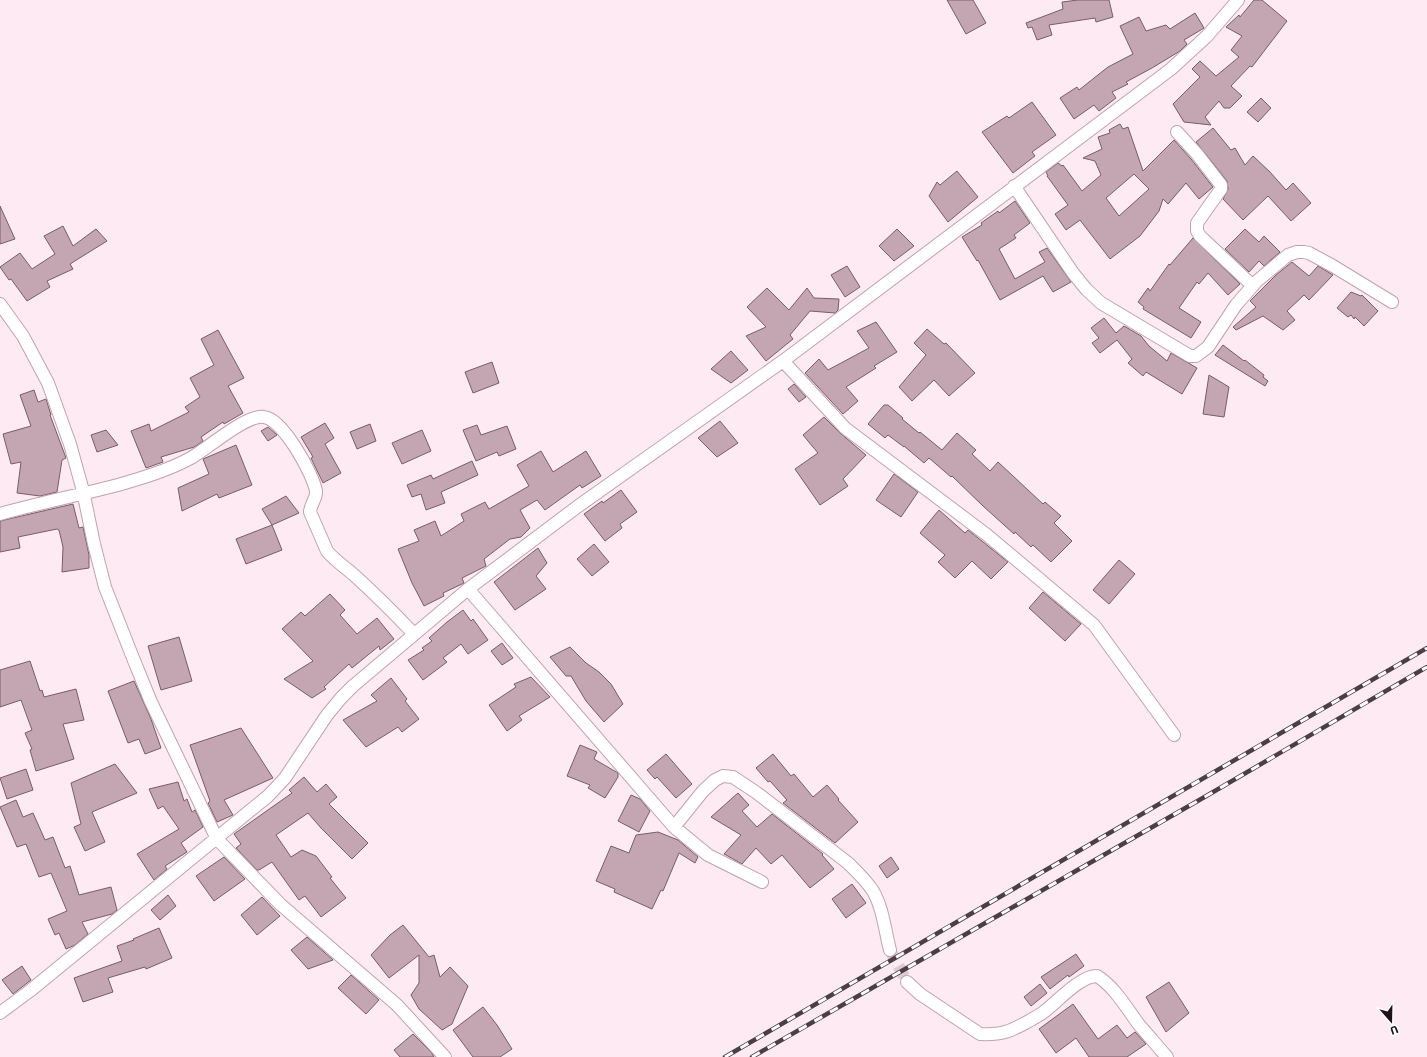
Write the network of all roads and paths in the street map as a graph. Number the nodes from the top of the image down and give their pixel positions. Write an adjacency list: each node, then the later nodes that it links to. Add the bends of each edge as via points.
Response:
1 (1238, 0): 3 (street, via 1207,36 1171,69)
2 (1178, 132): 4 (street, via 1221,185 1221,189 1197,223 1197,231)
3 (1014, 186): 4 (street, via 1086,289 1102,303 1190,356 1196,356 1208,347 1236,305); 7 (street)
4 (1253, 286): 5 (street, via 1288,255 1304,252 1333,266)
5 (1392, 302)
6 (0, 304): 8 (street, via 23,336 48,383 70,444)
7 (783, 361): 10 (street, via 577,507); 12 (street, via 845,428 987,535 1094,625)
8 (84, 494): 9 (street); 11 (street, via 174,467 247,421 265,416 272,419 285,433 308,469 316,494 310,512 327,551); 14 (street, via 105,587 132,658)
9 (0, 514)
10 (468, 589): 11 (street); 13 (street)
11 (414, 634): 14 (street, via 341,698 285,778 268,796)
12 (1174, 735)
13 (674, 827): 15 (street, via 708,855); 16 (street, via 715,780 723,776 733,777 860,874 874,892)
14 (217, 839): 18 (street); 19 (street, via 280,904 397,1005)
15 (762, 882)
16 (890, 950)
17 (907, 982): 20 (street, via 920,994 980,1034 991,1035 1009,1032 1043,1013 1077,984 1097,976 1119,997)
18 (0, 1013)
19 (444, 1057)
20 (1167, 1057)

